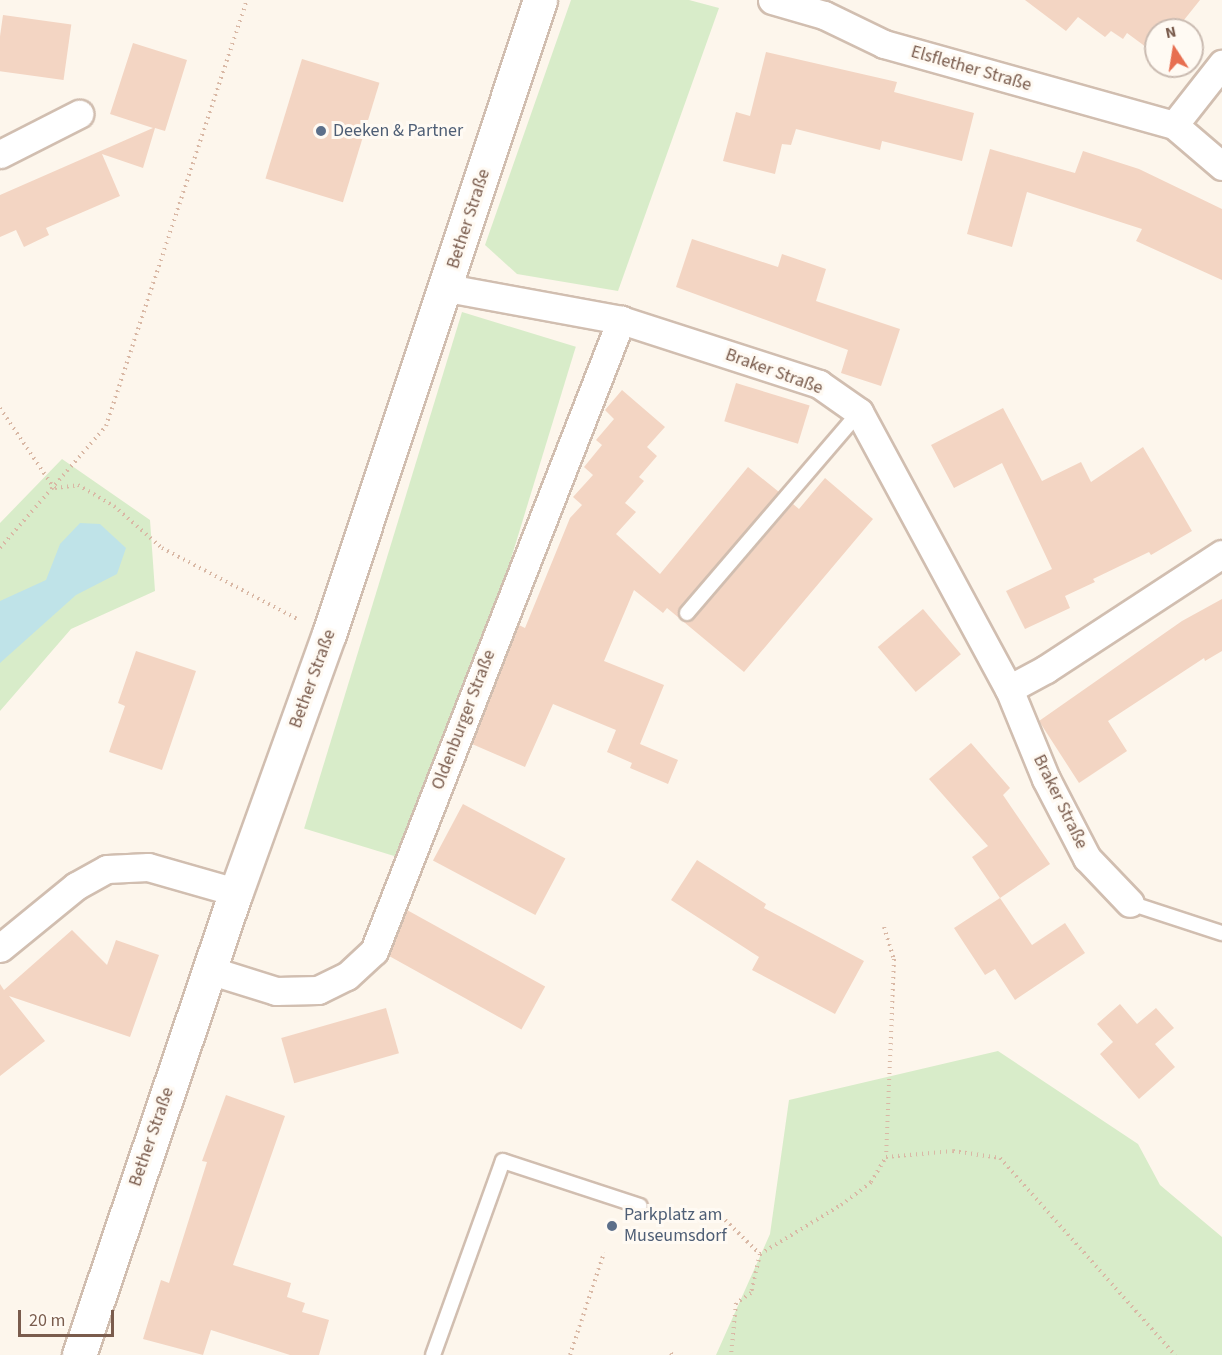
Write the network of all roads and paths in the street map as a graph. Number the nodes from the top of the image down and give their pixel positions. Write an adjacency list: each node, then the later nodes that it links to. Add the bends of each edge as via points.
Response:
1 (247, 0): 13 (path, via 105,426)
2 (540, 0): 9 (street, Bether Straße)
3 (772, 0): 6 (street, Elsflether Straße, via 824,15 884,44)
4 (1222, 64): 6 (street)
5 (79, 114): 7 (street)
6 (1174, 125): 8 (street, Elsflether Straße)
7 (0, 154)
8 (1222, 166)
9 (447, 288): 10 (street, Braker Straße); 17 (street, Bether Straße)
10 (621, 321): 12 (street, Braker Straße, via 819,384); 24 (street, Oldenburger Straße, via 374,951 347,976 318,990 276,992)
11 (0, 408): 13 (path)
12 (859, 412): 16 (lane); 18 (street, Braker Straße)
13 (54, 488): 14 (path); 17 (path, via 78,485 114,506 162,548)
14 (0, 548)
15 (1222, 554): 18 (street)
16 (687, 613)
17 (329, 634): 19 (street, Bether Straße)
18 (1009, 689): 20 (street, Braker Straße, via 1046,779 1088,858)
19 (236, 892): 23 (street, via 148,867 107,869 76,886); 24 (street, Bether Straße)
20 (1130, 903): 22 (lane)
21 (884, 927): 25 (path, via 894,959)
22 (1222, 933)
23 (0, 948)
24 (209, 970): 30 (street, Bether Straße)
25 (886, 1157): 29 (path, via 871,1182 849,1199); 34 (path, via 953,1151 1000,1158)
26 (640, 1206): 31 (lane, via 502,1161)
27 (721, 1216): 29 (path)
28 (604, 1253): 32 (path)
29 (760, 1254): 33 (path, via 750,1293 736,1303)
30 (79, 1355)
31 (433, 1355)
32 (570, 1355)
33 (731, 1355)
34 (1175, 1355)

